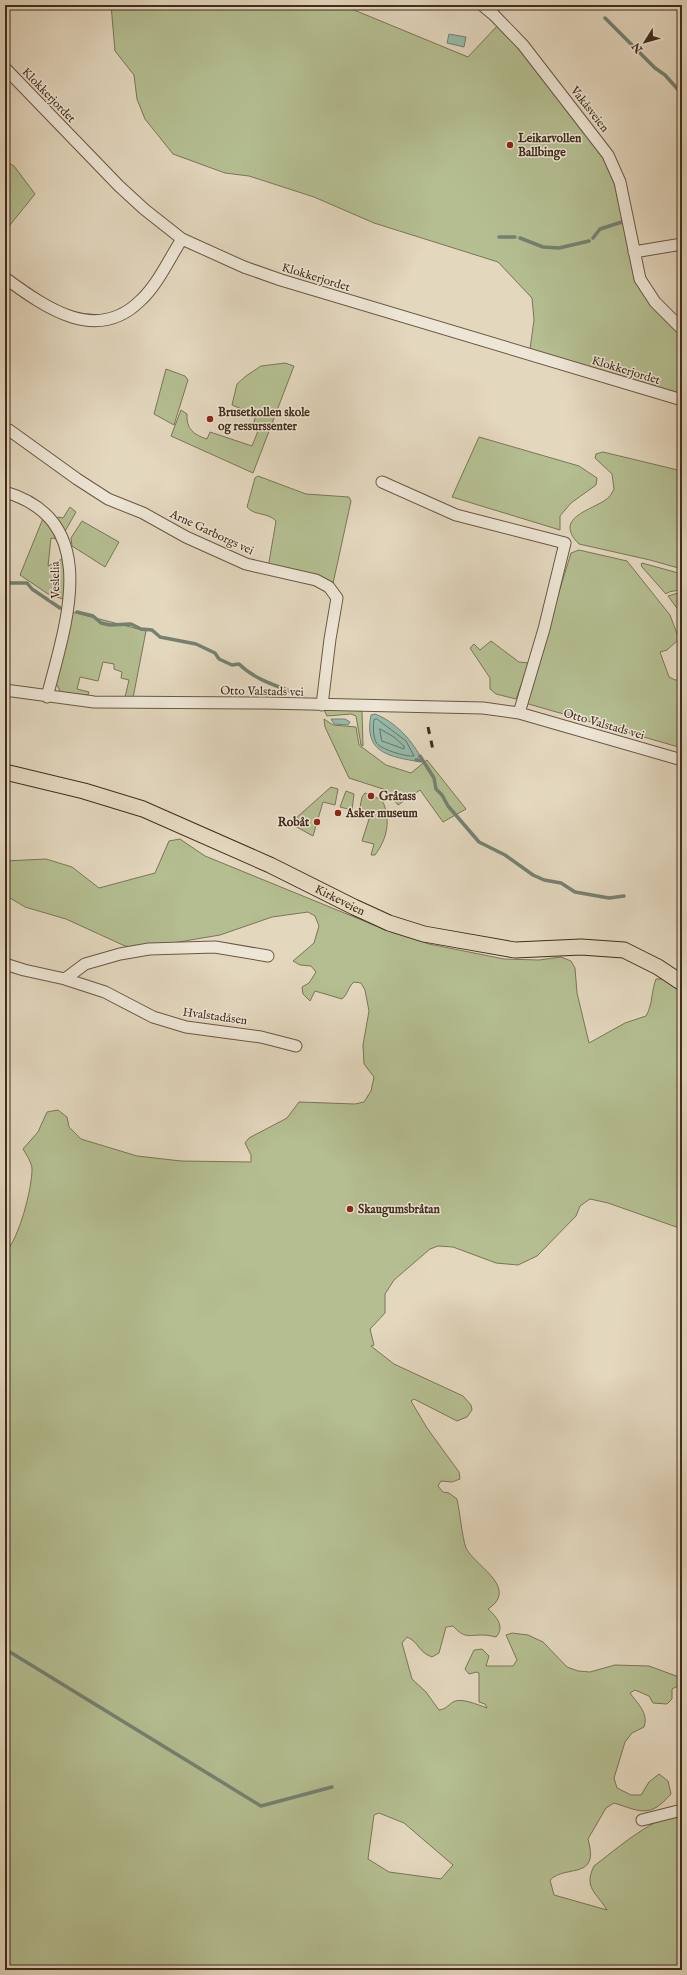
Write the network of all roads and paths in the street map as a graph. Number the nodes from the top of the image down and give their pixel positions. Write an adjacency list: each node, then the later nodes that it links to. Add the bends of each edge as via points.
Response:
1 (482, 5): 5 (street, Vakåsveien, via 523,45 608,154 620,182)
2 (5, 68): 3 (street, Klokkerjordet, via 119,186)
3 (182, 239): 6 (street, via 142,300 131,309 105,321 72,318 50,308); 8 (street, Klokkerjordet, via 244,267 281,280)
4 (682, 244): 5 (street)
5 (634, 252): 7 (street, Vakåsveien, via 640,279 655,302)
6 (5, 278)
7 (682, 329)
8 (682, 400)
9 (9, 430): 14 (street, Arne Garborgs vei, via 108,500 143,513 186,537 246,564 316,580 328,588 337,598)
10 (382, 482): 15 (street, via 456,515 565,543 544,629)
11 (5, 492): 13 (street, Veslelia, via 44,512 59,530 67,549 70,589 67,615)
12 (5, 690): 13 (street, Otto Valstads vei)
13 (47, 697): 14 (street, Otto Valstads vei, via 94,702)
14 (322, 705): 15 (street, Otto Valstads vei, via 483,708)
15 (519, 713): 16 (street, Otto Valstads vei)
16 (682, 760)
17 (5, 772): 21 (main road, Kirkeveien, via 84,791 143,809 270,865 354,907 412,931 448,940 515,950 581,947 624,950 658,967)
18 (268, 956): 20 (street, via 215,947 149,949 85,964)
19 (5, 964): 20 (street, Hvalstadåsen)
20 (65, 979): 22 (street, Hvalstadåsen, via 105,992 153,1017 186,1027 242,1033)
21 (682, 983)
22 (296, 1046)
23 (682, 1810): 24 (street)
24 (642, 1820)

